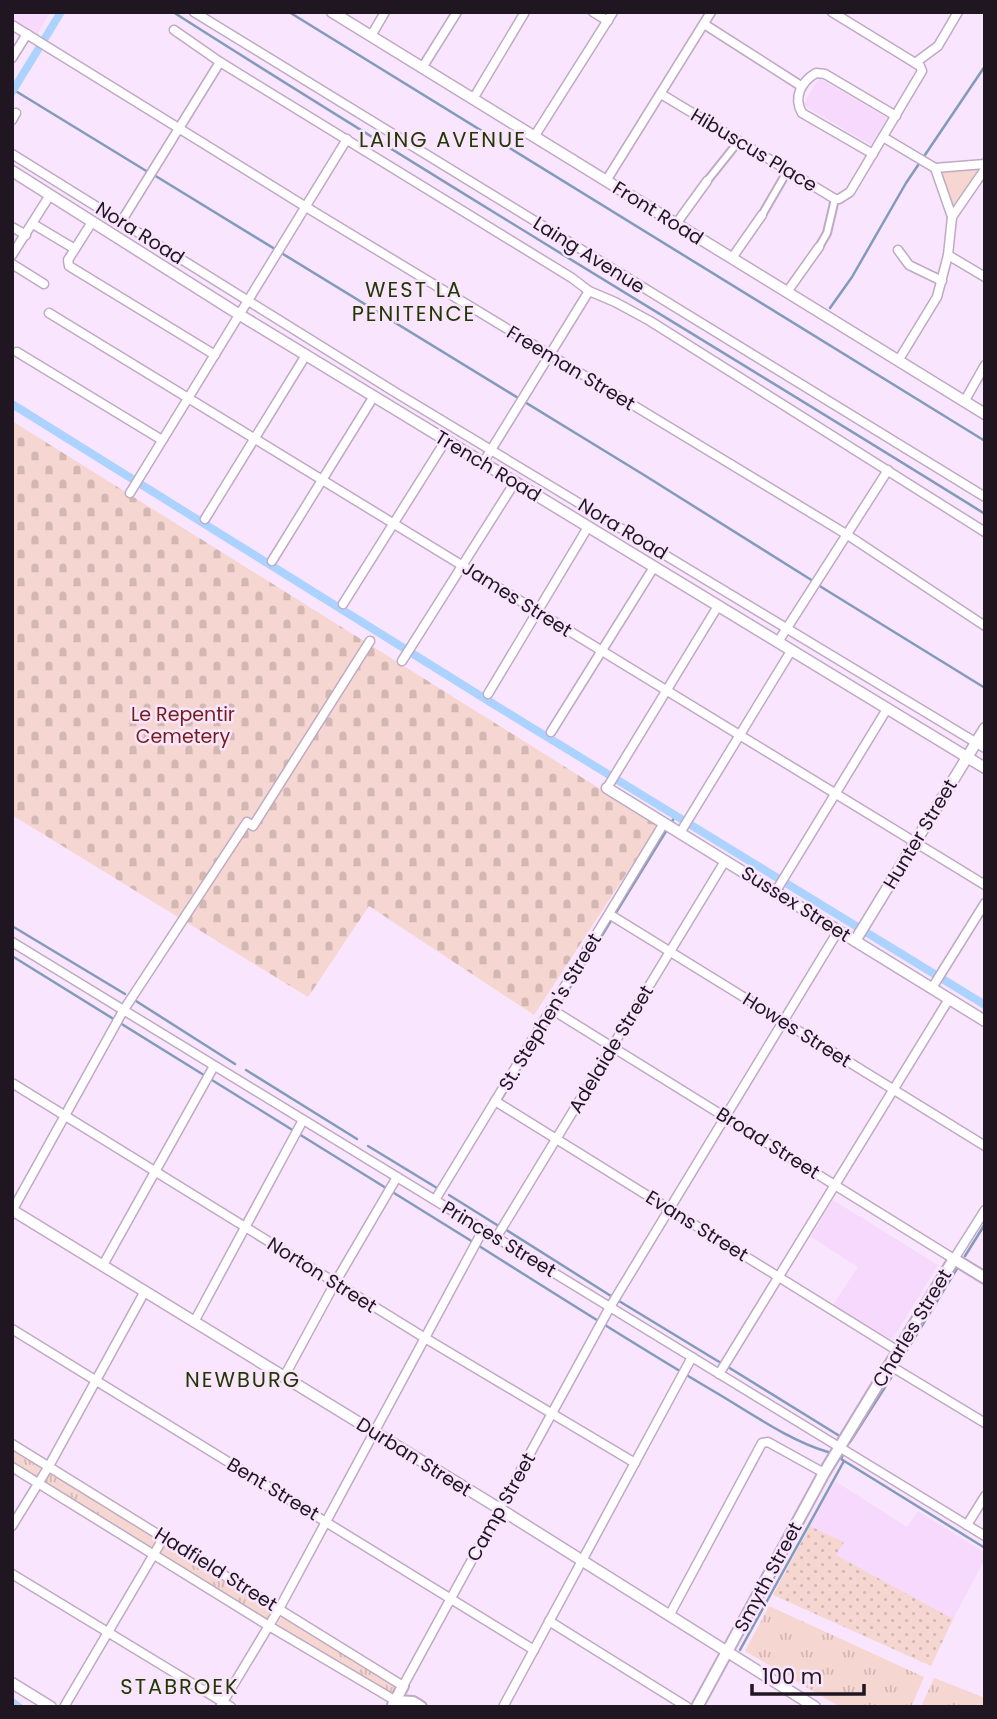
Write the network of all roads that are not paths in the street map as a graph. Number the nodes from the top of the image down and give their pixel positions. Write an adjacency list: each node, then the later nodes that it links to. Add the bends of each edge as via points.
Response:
1 (194, 12): 85 (street, Laing Avenue)
2 (332, 12): 13 (street, Front Road)
3 (354, 12): 13 (street)
4 (385, 12): 18 (street)
5 (457, 12): 22 (street)
6 (525, 12): 25 (street)
7 (593, 12): 12 (street)
8 (613, 12): 12 (street)
9 (711, 12): 14 (street)
10 (832, 12): 21 (street)
11 (958, 12): 21 (street, via 938,46)
12 (608, 21): 28 (street)
13 (348, 22): 18 (street, Front Road)
14 (704, 24): 23 (street); 24 (street)
15 (12, 25): 17 (street, Freeman Street)
16 (174, 30): 20 (street)
17 (27, 34): 19 (street); 27 (street, Freeman Street)
18 (371, 36): 22 (street, Front Road)
19 (12, 58)
20 (220, 62): 27 (street); 30 (street)
21 (915, 63): 26 (street, Hibuscus Place, via 920,66 920,78)
22 (422, 68): 25 (street, Front Road)
23 (801, 86): 26 (street, via 816,73 825,74); 33 (street, via 798,106 802,113)
24 (661, 94): 31 (street, Hibuscus Place); 38 (street)
25 (473, 99): 28 (street, Front Road)
26 (896, 116): 29 (street, Hibuscus Place)
27 (178, 129): 42 (street, Freeman Street); 46 (street)
28 (534, 137): 38 (street, Front Road)
29 (883, 137): 33 (street, Hibuscus Place); 35 (street)
30 (347, 139): 42 (street); 61 (street)
31 (739, 141): 36 (street, Hibuscus Place); 39 (street)
32 (12, 154): 46 (street, Nora Road)
33 (873, 154): 41 (street, Hibuscus Place, via 850,192)
34 (985, 167): 35 (street); 44 (street)
35 (935, 168): 44 (street)
36 (788, 170): 41 (street, Hibuscus Place); 43 (street)
37 (12, 171): 40 (street, Trench Road)
38 (606, 181): 48 (street, Front Road)
39 (707, 181): 48 (street)
40 (50, 195): 45 (street, Trench Road); 47 (street)
41 (835, 199): 51 (street)
42 (306, 207): 63 (street); 67 (street, Freeman Street)
43 (762, 215): 56 (street)
44 (952, 217): 55 (street)
45 (92, 222): 52 (street); 65 (street, Trench Road)
46 (121, 222): 63 (street, Nora Road)
47 (33, 224): 50 (street); 52 (street)
48 (676, 224): 56 (street, Front Road)
49 (12, 227): 50 (street)
50 (26, 235): 54 (street)
51 (819, 247): 62 (street)
52 (75, 249): 68 (street, via 67,262 72,269)
53 (898, 250): 59 (street, via 909,265)
54 (12, 255)
55 (948, 255): 58 (street); 59 (street)
56 (732, 258): 62 (street, Front Road)
57 (12, 264): 60 (street)
58 (985, 277)
59 (942, 281): 70 (street)
60 (44, 284)
61 (589, 291): 67 (street); 81 (street, via 650,321)
62 (787, 292): 70 (street, Front Road)
63 (248, 300): 65 (street); 79 (street, Nora Road)
64 (49, 313): 73 (street, James Street)
65 (240, 315): 68 (street); 69 (street, Trench Road)
66 (18, 352): 77 (street)
67 (549, 354): 79 (street); 90 (street, Freeman Street)
68 (215, 355): 73 (street)
69 (306, 355): 72 (street, Trench Road); 76 (street)
70 (898, 361): 74 (street, Front Road)
71 (985, 365): 74 (street)
72 (374, 396): 78 (street, Trench Road); 82 (street)
73 (188, 398): 76 (street, James Street); 77 (street)
74 (964, 401): 75 (street, Front Road)
75 (985, 414)
76 (254, 438): 82 (street, James Street); 86 (street)
77 (162, 440): 84 (street)
78 (446, 440): 80 (street, Trench Road); 87 (street)
79 (492, 449): 80 (street); 98 (street, Nora Road)
80 (483, 463): 83 (street, Trench Road)
81 (888, 470): 89 (street); 90 (street)
82 (322, 480): 87 (street, James Street); 91 (street)
83 (515, 482): 88 (street, Trench Road); 92 (street)
84 (131, 491)
85 (985, 497)
86 (205, 519)
87 (394, 524): 92 (street, James Street); 94 (street)
88 (588, 527): 93 (street, Trench Road); 96 (street)
89 (985, 532)
90 (846, 534): 97 (street, Freeman Street); 98 (street)
91 (272, 561)
92 (463, 566): 96 (street, James Street); 103 (street)
93 (654, 567): 95 (street, Trench Road); 102 (street)
94 (343, 604)
95 (718, 606): 100 (street, Trench Road); 104 (street)
96 (537, 612): 102 (street, James Street); 105 (street)
97 (985, 626)
98 (787, 629): 100 (street); 110 (street, Nora Road)
99 (370, 641): 130 (street, via 253,826 247,822)
100 (778, 642): 101 (street, Trench Road)
101 (792, 650): 106 (street, Trench Road); 109 (street)
102 (601, 651): 104 (street, James Street); 108 (street)
103 (402, 662)
104 (666, 691): 109 (street, James Street); 113 (street)
105 (488, 694)
106 (887, 709): 111 (street, Trench Road); 114 (street)
107 (985, 728): 110 (street, Hunter Street)
108 (551, 732)
109 (739, 736): 114 (street, James Street); 116 (street)
110 (980, 745): 111 (street, Hunter Street)
111 (967, 757): 112 (street, Trench Road); 117 (street, Hunter Street)
112 (985, 768)
113 (607, 788): 115 (street, Sussex Street)
114 (837, 794): 117 (street, James Street); 120 (street)
115 (664, 823): 116 (street, Sussex Street); 122 (street, St. Stephen's Street)
116 (680, 833): 118 (street, Sussex Street)
117 (914, 843): 119 (street, James Street); 124 (street, Hunter Street)
118 (725, 861): 120 (street, Sussex Street); 126 (street, Adelaide Street)
119 (985, 885)
120 (776, 891): 123 (street, Sussex Street)
121 (985, 903): 127 (street)
122 (609, 914): 126 (street, Howes Street); 129 (street, St. Stephen's Street)
123 (838, 930): 124 (street, Sussex Street); 131 (street, Camp Street)
124 (857, 938): 127 (street, Sussex Street)
125 (12, 942): 130 (street, Princes Street)
126 (670, 951): 131 (street, Howes Street); 133 (street, Adelaide Street)
127 (934, 985): 128 (street, Sussex Street)
128 (948, 999): 132 (street, Sussex Street); 136 (street)
129 (551, 1009): 133 (street, Broad Street); 137 (street, St. Stephen's Street)
130 (122, 1013): 134 (street, Princes Street); 138 (street)
131 (783, 1021): 136 (street, Howes Street); 139 (street, Camp Street)
132 (985, 1021)
133 (612, 1047): 139 (street, Broad Street); 141 (street, Adelaide Street)
134 (213, 1069): 140 (street, Princes Street); 143 (street)
135 (12, 1083): 138 (street, Norton Street)
136 (893, 1089): 142 (street, Howes Street); 145 (street)
137 (495, 1101): 141 (street, Evans Street); 146 (street, St. Stephen's Street)
138 (65, 1116): 143 (street, Norton Street); 148 (street)
139 (725, 1116): 145 (street, Broad Street); 147 (street, Camp Street)
140 (302, 1123): 144 (street, Princes Street); 150 (street)
141 (556, 1139): 147 (street, Evans Street); 152 (street, Adelaide Street)
142 (985, 1146)
143 (154, 1171): 150 (street, Norton Street); 154 (street)
144 (395, 1180): 146 (street, Princes Street); 157 (street)
145 (835, 1185): 153 (street, Broad Street); 155 (street)
146 (435, 1200): 151 (street, Princes Street)
147 (669, 1209): 155 (street, Evans Street); 159 (street, Camp Street)
148 (12, 1210): 154 (street, Durban Street)
149 (985, 1210): 153 (street, Charles Street)
150 (246, 1228): 157 (street, Norton Street); 160 (street)
151 (483, 1230): 152 (street, Princes Street); 162 (street)
152 (496, 1238): 159 (street, Princes Street)
153 (954, 1259): 156 (main road, Broad Street); 163 (main road, Charles Street)
154 (103, 1265): 158 (street, Durban Street)
155 (779, 1277): 163 (street, Evans Street); 166 (street)
156 (985, 1278)
157 (335, 1283): 162 (street, Norton Street); 167 (street)
158 (145, 1291): 160 (street, Durban Street); 168 (street)
159 (610, 1307): 164 (street, Princes Street); 169 (street, Camp Street)
160 (194, 1322): 167 (street, Durban Street)
161 (12, 1329): 168 (street, Bent Street)
162 (425, 1338): 169 (street, Norton Street); 171 (street)
163 (898, 1351): 165 (main road, Charles Street)
164 (692, 1357): 166 (street, Princes Street); 174 (street)
165 (889, 1365): 170 (street); 173 (main road, Charles Street)
166 (719, 1374): 173 (street, Princes Street)
167 (284, 1377): 171 (street, Durban Street)
168 (97, 1382): 175 (street); 181 (street, Bent Street)
169 (552, 1412): 174 (street, Norton Street); 180 (street, Camp Street)
170 (985, 1423)
171 (375, 1433): 180 (street, Durban Street); 181 (street)
172 (12, 1444): 175 (street, Hadfield Street)
173 (839, 1447): 177 (main road, Smyth Street); 182 (street, Princes Street)
174 (635, 1463): 187 (street)
175 (49, 1466): 178 (street); 185 (street, Hadfield Street)
176 (12, 1467): 178 (street, Hadfield Street)
177 (824, 1473): 191 (street, via 766,1441 760,1445); 196 (main road, Smyth Street)
178 (39, 1483): 183 (street); 186 (street, Hadfield Street)
179 (985, 1496): 182 (street)
180 (500, 1509): 187 (street, Durban Street); 189 (street, Camp Street)
181 (325, 1521): 189 (street, Bent Street); 190 (street)
182 (967, 1525): 184 (street, Princes Street)
183 (12, 1526)
184 (985, 1536)
185 (164, 1537): 186 (street); 190 (street, Hadfield Street)
186 (154, 1553): 193 (street, Hadfield Street); 194 (street)
187 (582, 1561): 191 (street, Durban Street); 192 (street)
188 (12, 1574): 194 (street)
189 (451, 1598): 195 (street, Bent Street); 198 (street, Camp Street)
190 (279, 1609): 193 (street); 198 (street, Hadfield Street)
191 (669, 1616): 196 (street, Durban Street)
192 (549, 1621): 195 (street); 205 (street)
193 (269, 1626): 199 (street, Hadfield Street); 201 (street)
194 (108, 1633): 201 (street); 203 (street)
195 (534, 1650): 204 (street)
196 (727, 1652): 206 (main road, Smyth Street); 207 (street, Durban Street)
197 (12, 1683): 202 (street)
198 (403, 1686): 199 (main road, Camp Street); 200 (main road, Hadfield Street)
199 (394, 1704): 200 (main road, Hadfield Street)
200 (417, 1704)
201 (225, 1705)
202 (51, 1707)
203 (64, 1707)
204 (503, 1707)
205 (687, 1707)
206 (697, 1707)
207 (815, 1707)

